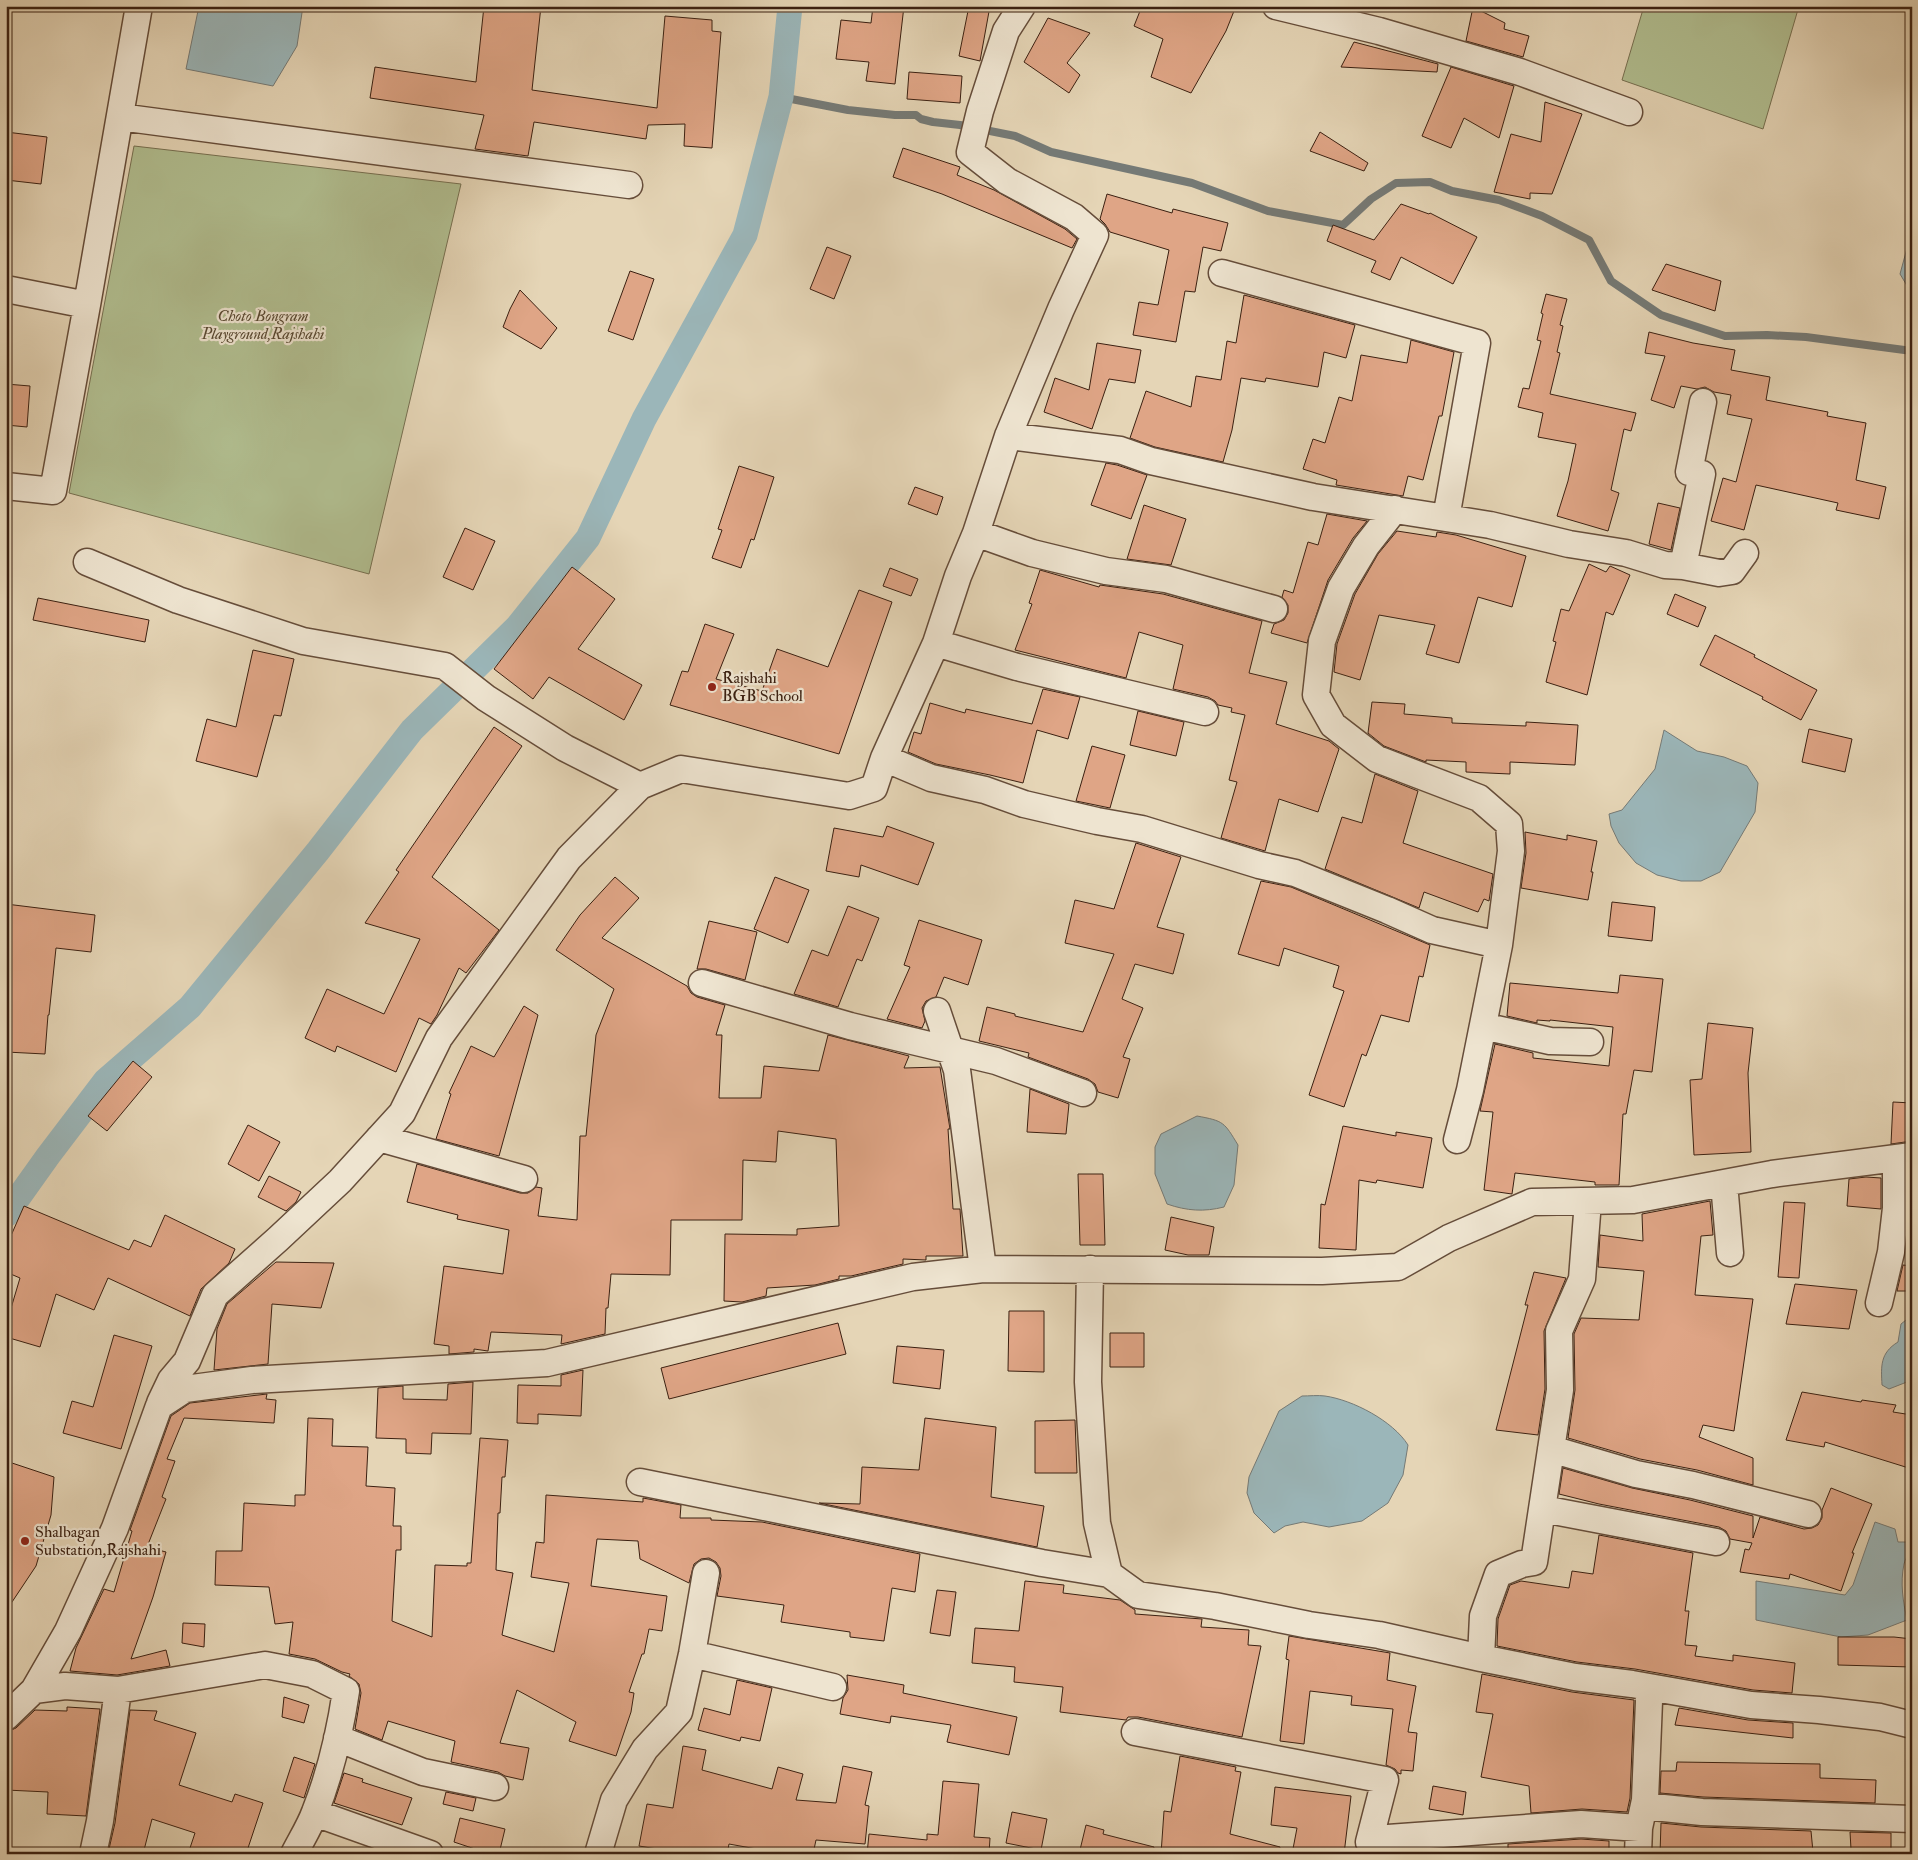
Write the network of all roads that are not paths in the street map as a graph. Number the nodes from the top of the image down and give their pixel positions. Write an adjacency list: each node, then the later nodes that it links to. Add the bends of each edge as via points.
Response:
1 (139, 6): 5 (street)
2 (1022, 6): 11 (street, via 1006,31 970,152 1007,181 1074,217 1095,235)
3 (1276, 6): 4 (street, via 1379,31 1520,72)
4 (1629, 112)
5 (120, 116): 6 (street); 9 (street)
6 (629, 185)
7 (1222, 273): 14 (street, via 1477,343)
8 (6, 289): 9 (street)
9 (87, 305): 12 (street, via 53,491)
10 (1703, 402): 18 (street, via 1689,472 1702,474)
11 (1008, 436): 13 (street, via 1120,450 1151,461 1313,497); 15 (street)
12 (6, 486)
13 (1395, 509): 14 (street); 24 (street, via 1366,546 1341,588 1322,641 1316,694 1333,725 1377,759 1479,798 1509,824 1511,851)
14 (1446, 518): 18 (street, via 1626,553 1665,565)
15 (976, 533): 19 (street, via 1032,554 1166,579); 20 (street)
16 (1745, 553): 18 (street, via 1732,571 1719,573)
17 (87, 562): 23 (street, via 178,600 303,641 445,666 486,698 565,748)
18 (1683, 566)
19 (1274, 609)
20 (936, 643): 21 (street, via 1017,667); 22 (street)
21 (1205, 712)
22 (884, 758): 23 (street, via 874,788 849,796 681,769); 24 (street, via 931,778 984,790 1024,804 1142,829 1258,865 1295,873 1432,930)
23 (640, 786): 31 (street, via 569,858 439,1038 402,1113)
24 (1499, 945): 27 (street)
25 (702, 983): 29 (street)
26 (937, 1011): 29 (street)
27 (1483, 1026): 28 (street, via 1550,1041); 32 (street)
28 (1590, 1042)
29 (950, 1051): 30 (street, via 996,1061); 38 (street, via 957,1070)
30 (1083, 1093)
31 (379, 1138): 34 (street); 41 (street, via 333,1187 215,1295 188,1361 172,1380)
32 (1457, 1140)
33 (1904, 1157): 35 (street); 40 (street, via 1891,1252)
34 (524, 1179)
35 (1724, 1183): 36 (street, via 1634,1200); 37 (street)
36 (1588, 1201): 39 (street, via 1532,1202 1449,1238 1398,1267 1322,1271); 42 (street, via 1582,1280 1559,1330 1560,1390)
37 (1730, 1253)
38 (983, 1269): 39 (street); 41 (street, via 912,1277 547,1363 238,1381 185,1389)
39 (1090, 1269): 48 (street, via 1090,1401 1097,1524)
40 (1879, 1303)
41 (159, 1406): 53 (street, via 115,1528 68,1631)
42 (1552, 1448): 44 (street); 45 (street, via 1636,1474)
43 (640, 1482): 48 (street)
44 (1543, 1509): 46 (street); 50 (street, via 1534,1562 1498,1574 1483,1616)
45 (1808, 1514)
46 (1716, 1542)
47 (706, 1573): 49 (street)
48 (1108, 1574): 50 (street, via 1138,1595 1379,1635)
49 (692, 1654): 51 (street); 66 (street, via 679,1712 645,1749 614,1800)
50 (1481, 1658): 52 (street, via 1575,1677)
51 (833, 1687)
52 (1648, 1687): 56 (street, via 1751,1705 1880,1717); 61 (street)
53 (34, 1690): 54 (street, via 65,1686); 55 (street)
54 (118, 1690): 58 (street, via 265,1665 312,1674 346,1691); 63 (street)
55 (6, 1717)
56 (1912, 1725)
57 (1135, 1732): 61 (street, via 1385,1780 1369,1842)
58 (337, 1738): 59 (street, via 423,1772); 60 (street)
59 (495, 1787)
60 (315, 1813): 64 (street); 65 (street)
61 (1641, 1817): 62 (street, via 1702,1812); 67 (street)
62 (1912, 1819)
63 (93, 1854)
64 (294, 1854)
65 (430, 1854)
66 (598, 1854)
67 (1638, 1854)

